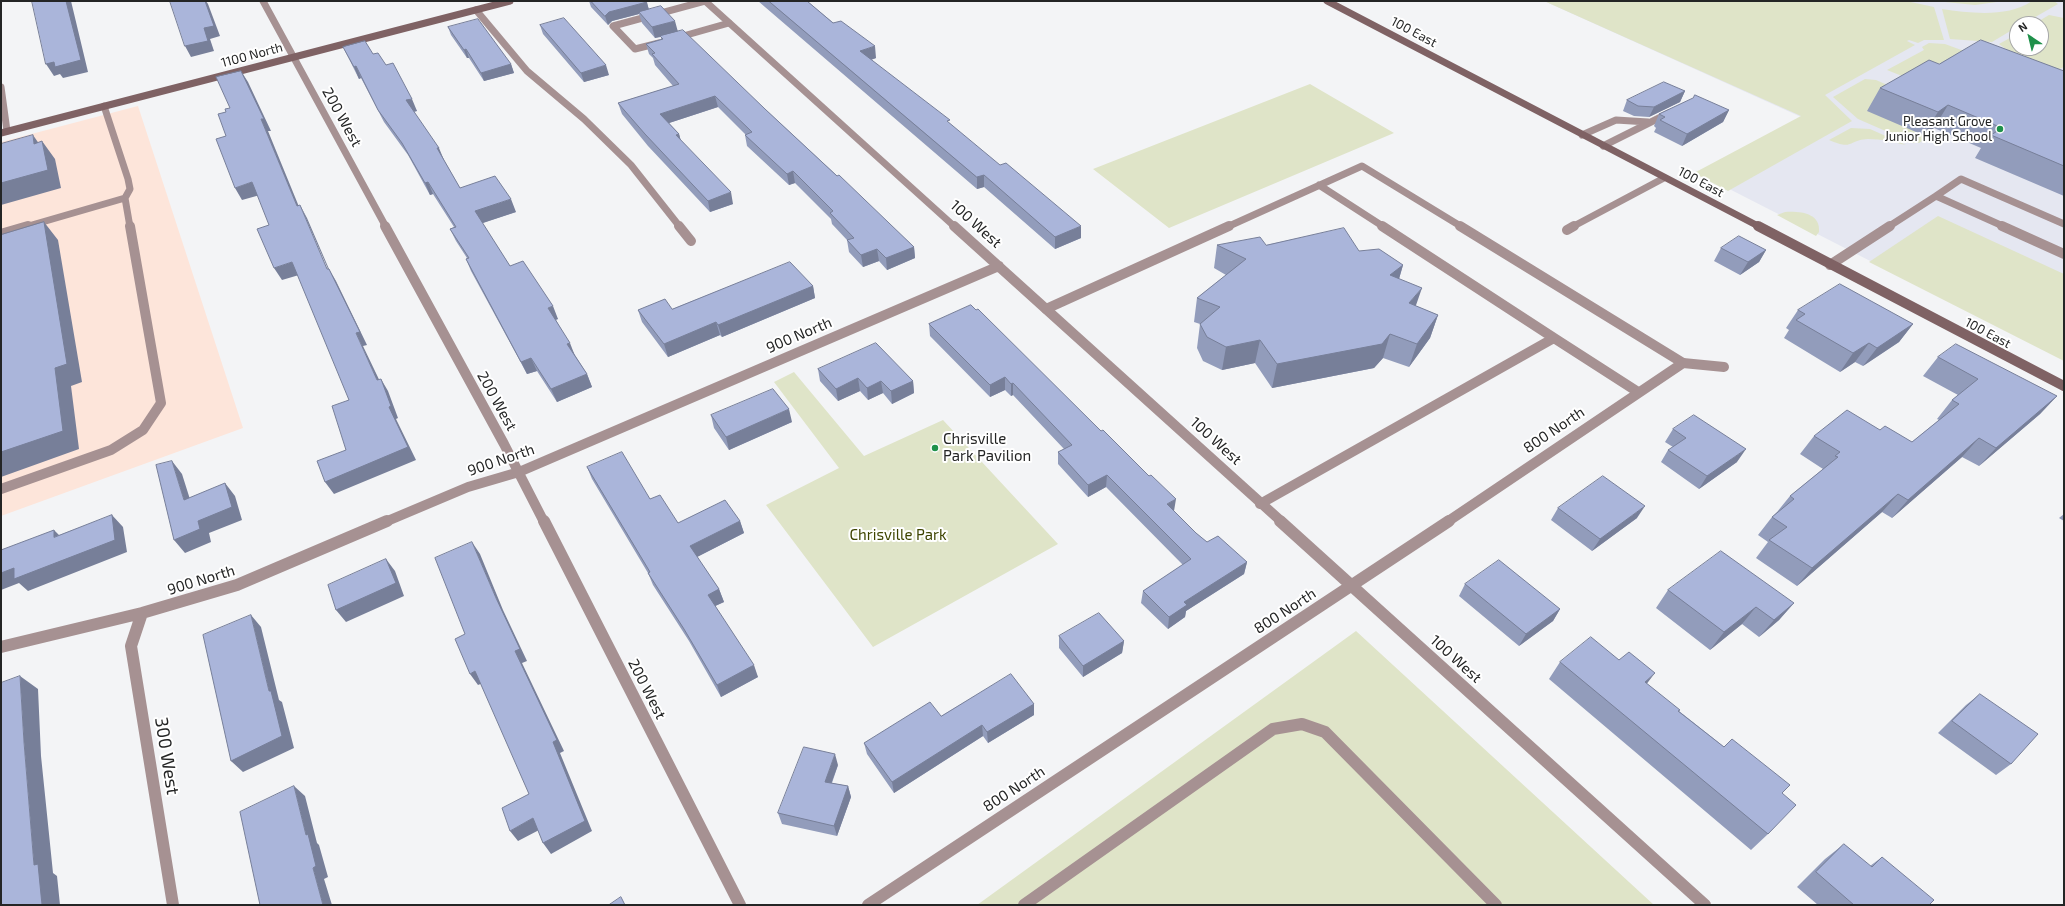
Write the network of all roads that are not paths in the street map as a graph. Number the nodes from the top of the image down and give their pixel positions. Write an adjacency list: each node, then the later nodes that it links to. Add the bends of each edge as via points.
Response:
1 (263, 1): 9 (street, 200 West)
2 (510, 1): 5 (main road, 1100 North)
3 (705, 1): 6 (street, 100 West); 8 (street, via 613,26 635,49)
4 (1326, 1): 15 (main road, 100 East)
5 (476, 10): 9 (main road, 1100 North); 24 (street, via 527,71 584,119 631,165)
6 (729, 23): 7 (street); 27 (street, 100 West)
7 (671, 39)
8 (664, 41)
9 (293, 57): 11 (main road, 1100 North); 34 (street, 200 West)
10 (1, 87): 14 (street)
11 (104, 106): 14 (main road, 1100 North); 20 (street, via 128,179 130,189)
12 (1678, 108): 13 (street)
13 (1650, 122): 15 (street, via 1616,120); 16 (street)
14 (4, 132)
15 (1582, 135): 16 (main road, 100 East)
16 (1603, 146): 17 (main road, 100 East)
17 (1664, 178): 22 (street); 26 (main road, 100 East)
18 (1320, 185): 28 (street); 29 (street); 30 (street, via 1362,166)
19 (1936, 196): 21 (street, via 1961,179); 25 (street); 26 (street)
20 (124, 198): 23 (street); 35 (street, via 161,403 143,430 111,450)
21 (2064, 224)
22 (1566, 230)
23 (1, 234)
24 (691, 241)
25 (2064, 254)
26 (1830, 265): 32 (main road, 100 East)
27 (998, 266): 28 (street, 100 West); 34 (street, 900 North)
28 (1046, 309): 36 (street, 100 West)
29 (1554, 338): 33 (street); 36 (street)
30 (1683, 363): 31 (street); 33 (street, 800 North)
31 (1724, 367)
32 (2064, 386)
33 (1638, 392): 37 (street, 800 North)
34 (519, 472): 38 (street, 900 North, via 468,487 237,585); 41 (street, 200 West)
35 (1, 489)
36 (1260, 504): 37 (street, 100 West)
37 (1351, 586): 42 (street, 800 North); 45 (street, 100 West)
38 (142, 613): 39 (street, 900 North); 40 (street, 300 West, via 131,646)
39 (1, 647)
40 (173, 905)
41 (740, 905)
42 (868, 905)
43 (1024, 905): 44 (street, via 1272,729 1302,724 1324,732)
44 (1496, 905)
45 (1705, 905)

